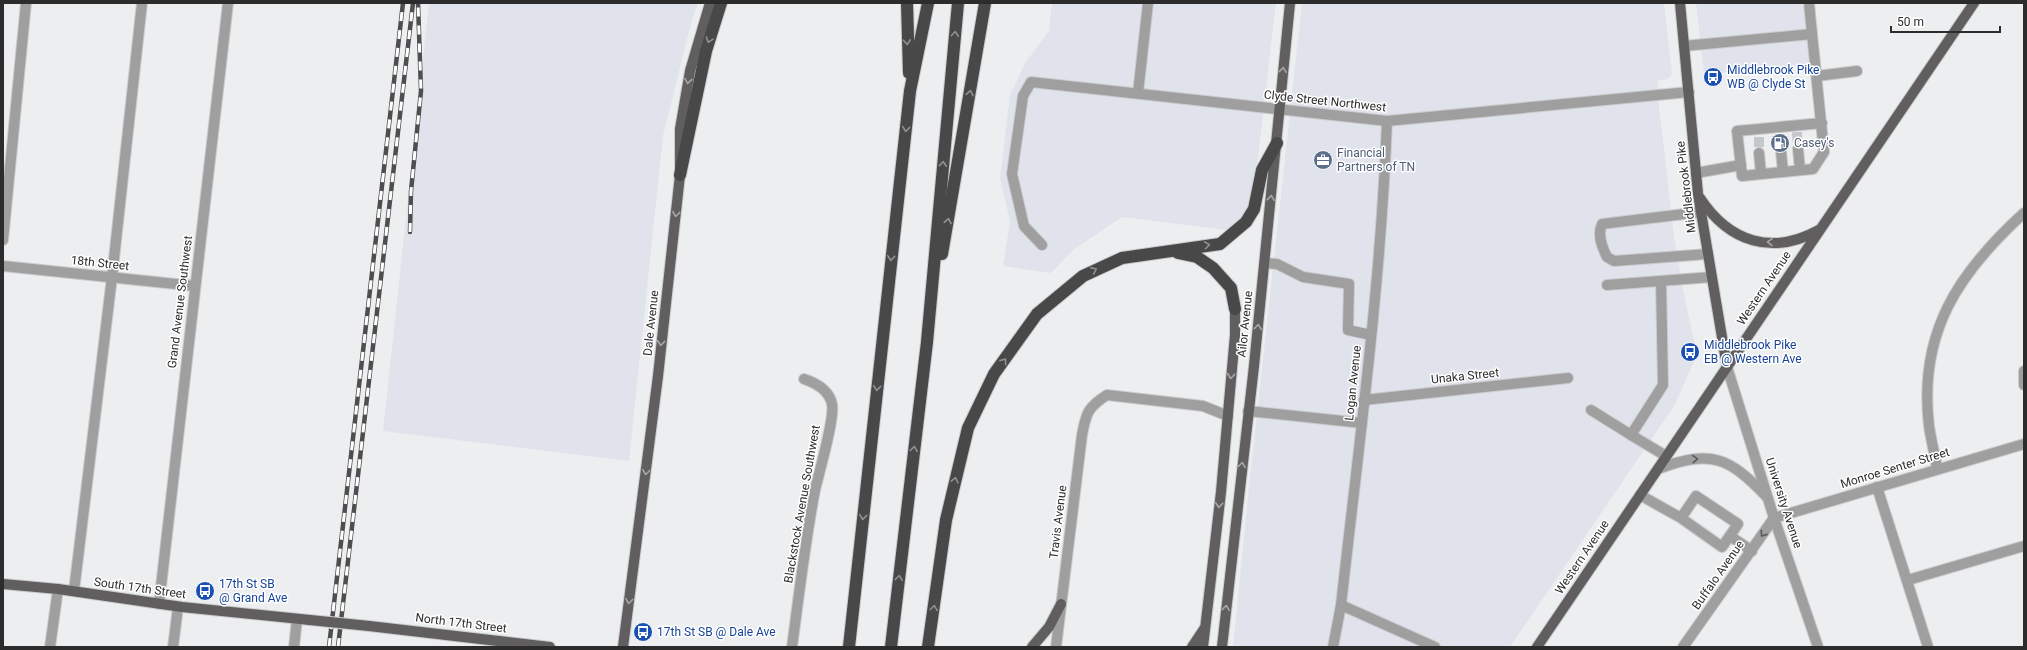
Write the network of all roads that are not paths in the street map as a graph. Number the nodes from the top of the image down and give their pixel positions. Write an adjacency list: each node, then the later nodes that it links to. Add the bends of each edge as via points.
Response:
1 (26, 3): 39 (street)
2 (142, 3): 45 (street)
3 (228, 3): 49 (street, Grand Avenue Southwest)
4 (710, 3): 34 (main road, Dale Avenue, one-way to 34, via 690,71 680,129)
5 (722, 3): 34 (highway, one-way to 34, via 706,51)
6 (907, 3): 19 (highway, one-way to 19)
7 (928, 3): 19 (highway)
8 (958, 3): 52 (highway, one-way to 8)
9 (986, 3): 52 (highway, one-way to 9)
10 (1148, 3): 21 (street)
11 (1290, 3): 22 (main road, Ailor Avenue, one-way to 11)
12 (1680, 3): 16 (main road, Middlebrook Pike)
13 (1809, 3): 15 (street)
14 (1974, 4): 38 (main road, Western Avenue)
15 (1812, 34): 16 (street); 18 (street)
16 (1684, 46): 20 (main road, Middlebrook Pike)
17 (1857, 71): 18 (street)
18 (1817, 76): 24 (street)
19 (910, 90): 87 (highway, one-way to 87)
20 (1689, 92): 23 (street, Clyde Street Northwest); 32 (main road, Middlebrook Pike)
21 (1138, 93): 22 (street, Clyde Street Northwest); 40 (street, Clyde Street Northwest, via 1031,82 1023,96 1012,174 1024,226)
22 (1280, 109): 23 (street, Clyde Street Northwest); 25 (main road, Ailor Avenue)
23 (1387, 121): 51 (street, Logan Avenue, via 1384,196)
24 (1822, 123): 29 (street, via 1797,129 1759,133 1737,131); 30 (street, via 1824,152 1813,169)
25 (1277, 143): 41 (highway, one-way to 25, via 1220,244 1246,222 1254,209 1262,170); 43 (main road, Ailor Avenue, one-way to 25)
26 (1798, 149): 30 (street)
27 (1781, 151): 31 (street)
28 (1759, 153): 33 (street)
29 (1741, 165): 32 (street); 33 (street, via 1742,176)
30 (1800, 170): 31 (street)
31 (1783, 172): 33 (street)
32 (1696, 173): 35 (main road, Middlebrook Pike)
33 (1761, 174)
34 (680, 175): 93 (main road, Dale Avenue, one-way to 93, via 658,376)
35 (1698, 194): 36 (main road, Middlebrook Pike); 38 (main road, one-way to 35, via 1783,242 1746,240 1722,225)
36 (1701, 212): 42 (main road, Middlebrook Pike); 42 (street, via 1602,224 1601,244 1607,257 1614,261)
37 (2024, 213): 66 (street, via 1978,259 1963,279 1944,313 1932,348 1928,389 1929,426)
38 (1821, 229): 53 (main road, Western Avenue)
39 (3, 240)
40 (1042, 245)
41 (1169, 251): 50 (highway, via 1197,257 1213,268 1231,288); 95 (highway, one-way to 41, via 947,513 968,428 994,374 1037,314 1083,276 1122,258)
42 (1708, 254): 46 (main road, Middlebrook Pike)
43 (1265, 263): 51 (street, via 1277,264 1303,277 1349,284 1348,330); 60 (main road, Ailor Avenue, one-way to 43)
44 (3, 266): 45 (street, 18th Street)
45 (112, 277): 49 (street, 18th Street); 79 (street)
46 (1712, 277): 47 (street); 53 (main road, Middlebrook Pike)
47 (1661, 281): 48 (street); 63 (street, via 1663,385)
48 (1607, 285)
49 (195, 286): 80 (street, Grand Avenue Southwest)
50 (1236, 309): 61 (main road, Ailor Avenue, one-way to 61)
51 (1371, 335): 58 (street, Logan Avenue)
52 (927, 342): 88 (highway, one-way to 52)
53 (1727, 367): 65 (main road, Western Avenue); 70 (street, University Avenue)
54 (2024, 371): 57 (street)
55 (1568, 378): 58 (street, Unaka Street)
56 (804, 379): 94 (street, Blackstock Avenue Southwest, via 818,383 832,404 830,426 815,492)
57 (2024, 384)
58 (1364, 400): 62 (street, Logan Avenue)
59 (1591, 410): 63 (street)
60 (1248, 411): 62 (street); 100 (main road, Ailor Avenue, one-way to 60)
61 (1228, 416): 81 (street, Travis Avenue, via 1203,406 1107,395 1094,404 1086,414 1082,435); 86 (main road, Ailor Avenue, one-way to 86)
62 (1362, 422): 82 (street, Logan Avenue)
63 (1631, 435): 65 (street)
64 (2024, 444): 66 (street, Monroe Senter Street)
65 (1666, 456): 67 (main road, Western Avenue)
66 (1937, 468): 68 (street, Monroe Senter Street)
67 (1658, 469): 69 (main road, Western Avenue); 70 (street, one-way to 70, via 1678,461 1693,459 1722,461 1741,472)
68 (1877, 487): 72 (street, Monroe Senter Street); 76 (street)
69 (1640, 495): 71 (street); 103 (main road, Western Avenue)
70 (1768, 498): 72 (street, University Avenue)
71 (1681, 518): 73 (street, via 1722,547); 73 (street, via 1696,496 1738,524)
72 (1774, 518): 75 (street, Buffalo Avenue, one-way to 75); 105 (street, University Avenue)
73 (1730, 536): 75 (street)
74 (2024, 546): 76 (street)
75 (1752, 550): 104 (street, Buffalo Avenue)
76 (1908, 580): 106 (street)
77 (3, 584): 78 (main road, South 17th Street)
78 (58, 589): 79 (main road, South 17th Street); 89 (street)
79 (74, 591): 80 (main road, South 17th Street)
80 (159, 604): 83 (main road, South 17th Street)
81 (1061, 604): 96 (main road, via 1049,627); 97 (street, Travis Avenue)
82 (1341, 605): 101 (street, Logan Avenue); 102 (street)
83 (178, 607): 84 (main road, South 17th Street); 90 (street)
84 (297, 619): 85 (main road, South 17th Street, bridge); 91 (street)
85 (369, 626): 92 (main road, North 17th Street)
86 (1205, 627): 98 (main road); 99 (main road, Ailor Avenue)
87 (849, 645)
88 (891, 646)
89 (50, 647)
90 (173, 647)
91 (294, 647)
92 (550, 647)
93 (623, 647)
94 (792, 647)
95 (928, 647)
96 (1032, 647)
97 (1056, 647)
98 (1192, 647)
99 (1203, 647)
100 (1222, 647)
101 (1333, 647)
102 (1434, 647)
103 (1537, 647)
104 (1683, 647)
105 (1818, 647)
106 (1928, 647)

